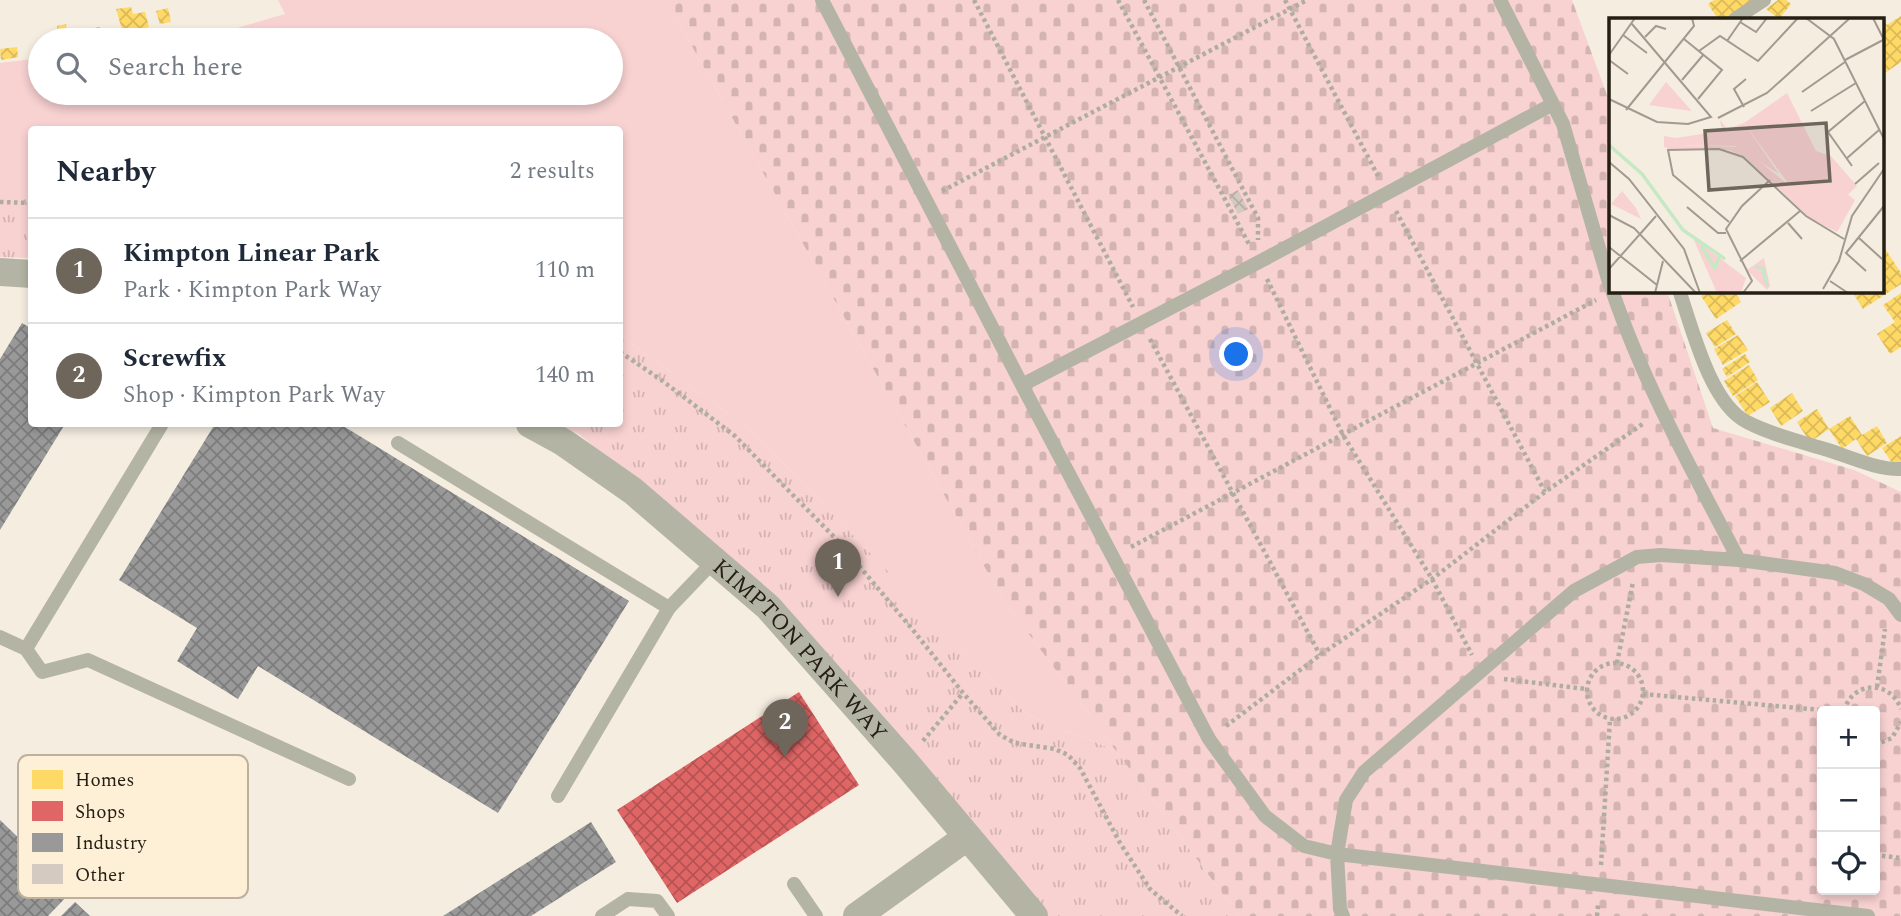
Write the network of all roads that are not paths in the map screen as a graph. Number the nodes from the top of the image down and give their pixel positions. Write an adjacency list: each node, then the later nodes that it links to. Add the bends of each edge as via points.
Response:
1 (822, 0): 11 (lane)
2 (1500, 0): 5 (lane)
3 (1764, 0): 4 (lane)
4 (1737, 18)
5 (1553, 104): 8 (lane); 11 (lane)
6 (0, 272): 7 (street)
7 (28, 274)
8 (1609, 279)
9 (1613, 292): 16 (lane, via 1661,411)
10 (1680, 292): 15 (lane, via 1711,382 1745,422)
11 (1022, 385): 25 (lane, via 1209,739 1265,816 1304,846)
12 (160, 427): 21 (lane)
13 (536, 427): 17 (street, KIMPTON PARK WAY, via 633,491)
14 (398, 443): 18 (lane)
15 (1901, 469)
16 (1739, 560): 19 (lane, via 1835,572 1889,599); 25 (lane, via 1637,557 1574,591 1364,772 1346,800)
17 (714, 561): 18 (lane); 24 (street, KIMPTON PARK WAY, via 768,607)
18 (669, 608): 23 (lane)
19 (1901, 615)
20 (0, 637): 21 (lane)
21 (26, 649): 22 (lane, via 42,672 88,660)
22 (349, 779)
23 (558, 796)
24 (967, 837): 30 (street); 31 (street, KIMPTON PARK WAY)
25 (1337, 854): 32 (lane); 33 (lane)
26 (793, 884): 29 (lane)
27 (602, 916): 28 (lane, via 628,899 657,901)
28 (668, 916)
29 (816, 916)
30 (857, 916)
31 (1034, 916)
32 (1343, 916)
33 (1868, 916)

